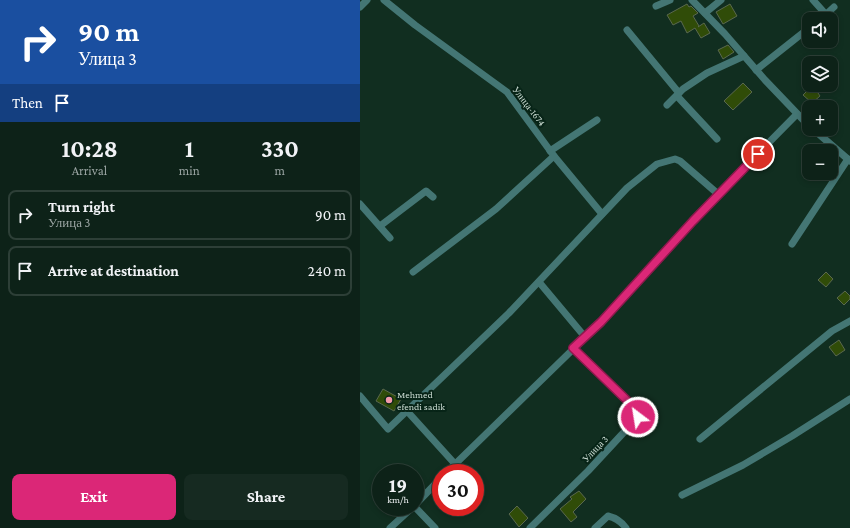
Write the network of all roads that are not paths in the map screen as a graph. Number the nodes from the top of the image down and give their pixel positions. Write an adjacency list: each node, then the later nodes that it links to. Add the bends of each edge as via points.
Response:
1 (367, 0): 8 (street)
2 (384, 0): 24 (street, Улица-1674, via 507,92)
3 (670, 0): 7 (street)
4 (692, 0): 12 (street)
5 (721, 0): 12 (street)
6 (813, 0): 10 (street)
7 (656, 6)
8 (360, 7)
9 (834, 7): 11 (street)
10 (822, 12)
11 (832, 12)
12 (705, 13): 15 (street)
13 (627, 30): 17 (street)
14 (802, 34): 16 (street)
15 (744, 56): 16 (street); 17 (street, via 707,73)
16 (756, 70): 19 (street)
17 (678, 94): 18 (street); 23 (street)
18 (667, 105)
19 (797, 114): 20 (street); 26 (street)
20 (802, 119)
21 (597, 120): 24 (street)
22 (821, 136): 25 (street)
23 (717, 139)
24 (552, 154): 29 (street, Улица-1674); 33 (street, via 490,213)
25 (849, 160): 32 (street)
26 (718, 194): 29 (street, via 684,164 675,159 669,160 657,164 644,174); 36 (street)
27 (433, 197): 30 (street, via 426,191)
28 (360, 204): 30 (street)
29 (602, 214): 34 (street)
30 (380, 226): 31 (street)
31 (390, 238)
32 (792, 244)
33 (413, 272)
34 (539, 282): 36 (street); 40 (street)
35 (850, 322): 41 (street, via 832,331)
36 (585, 337): 37 (street)
37 (573, 348): 42 (street); 50 (street, Улица 3, via 638,411 638,417)
38 (360, 396): 40 (street, via 388,429)
39 (850, 399): 44 (street, via 743,466)
40 (407, 411): 42 (street)
41 (700, 439)
42 (455, 464)
43 (432, 487): 45 (street)
44 (682, 495)
45 (424, 496)
46 (403, 516): 48 (street)
47 (424, 516): 49 (street)
48 (390, 528)
49 (435, 528)
50 (530, 528)
51 (596, 528): 52 (street, via 608,516 614,517)
52 (626, 528)

